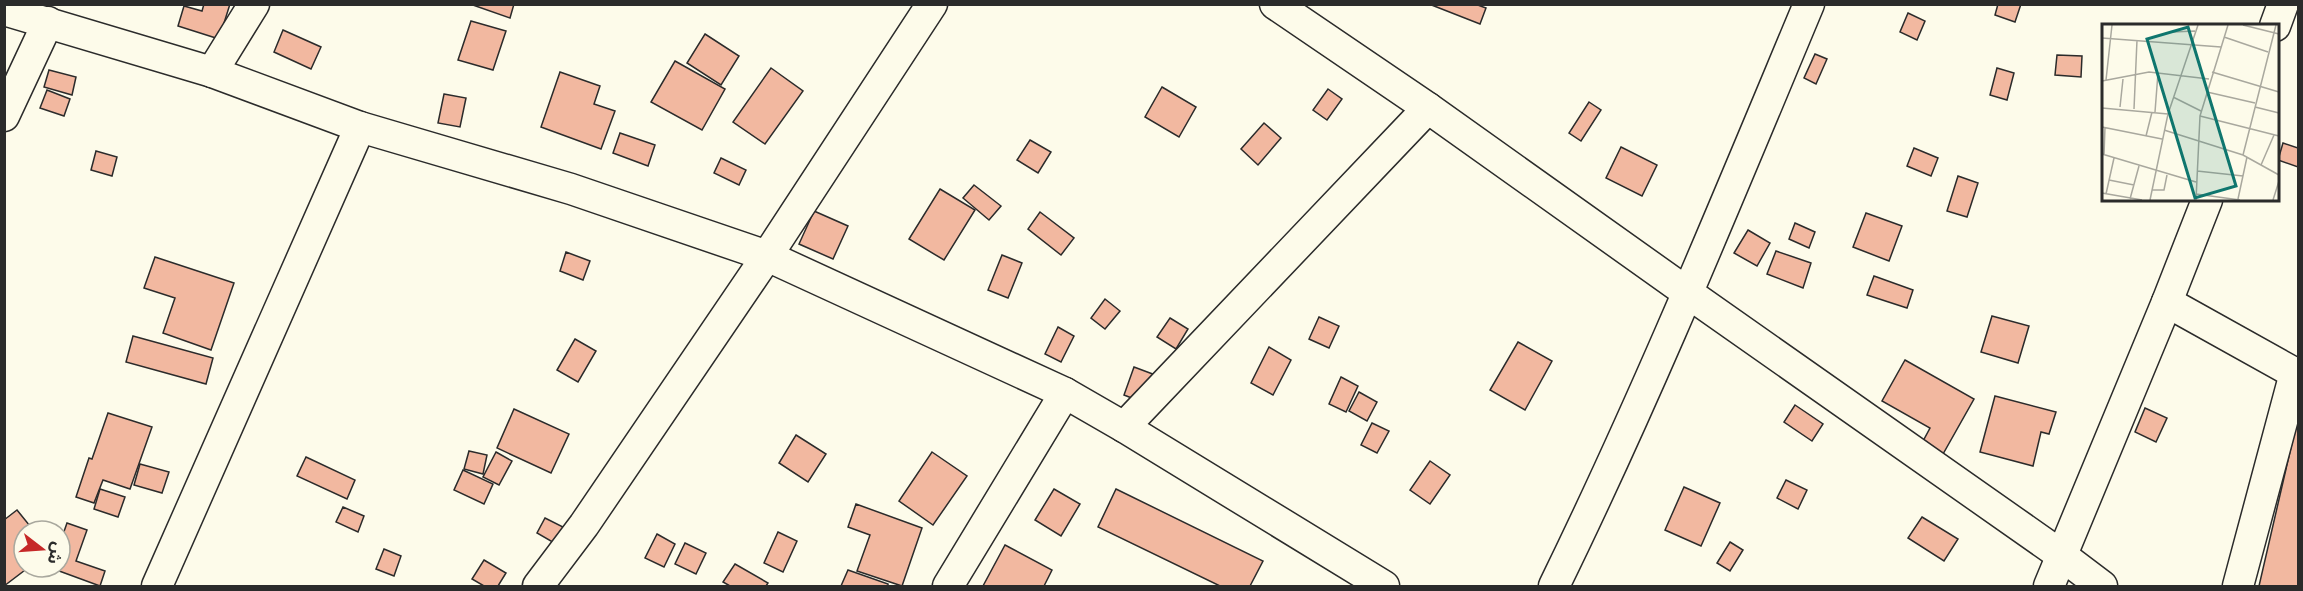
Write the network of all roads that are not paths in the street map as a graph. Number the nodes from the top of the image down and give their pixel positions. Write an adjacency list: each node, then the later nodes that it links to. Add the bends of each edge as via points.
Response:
1 (254, 4): 9 (street)
2 (932, 4): 14 (street)
3 (1275, 4): 10 (street)
4 (1809, 4): 15 (street)
5 (2283, 4): 8 (street)
6 (4, 10): 7 (street)
7 (48, 22): 9 (street); 11 (street)
8 (2276, 24)
9 (212, 72): 12 (street)
10 (1428, 108): 15 (street); 19 (street)
11 (4, 116)
12 (360, 127): 14 (street, via 572,189); 22 (street)
13 (2207, 201): 16 (street)
14 (767, 256): 18 (street); 23 (street, via 584,525)
15 (1688, 293): 20 (street); 25 (street, via 1599,495)
16 (2167, 302): 17 (street); 20 (street)
17 (2297, 374): 28 (street)
18 (1065, 393): 19 (street); 24 (street)
19 (1124, 427): 21 (street)
20 (2061, 555): 26 (street); 27 (street)
21 (1366, 582)
22 (157, 586)
23 (538, 586)
24 (948, 586)
25 (1554, 586)
26 (2049, 586)
27 (2102, 586)
28 (2238, 586)

